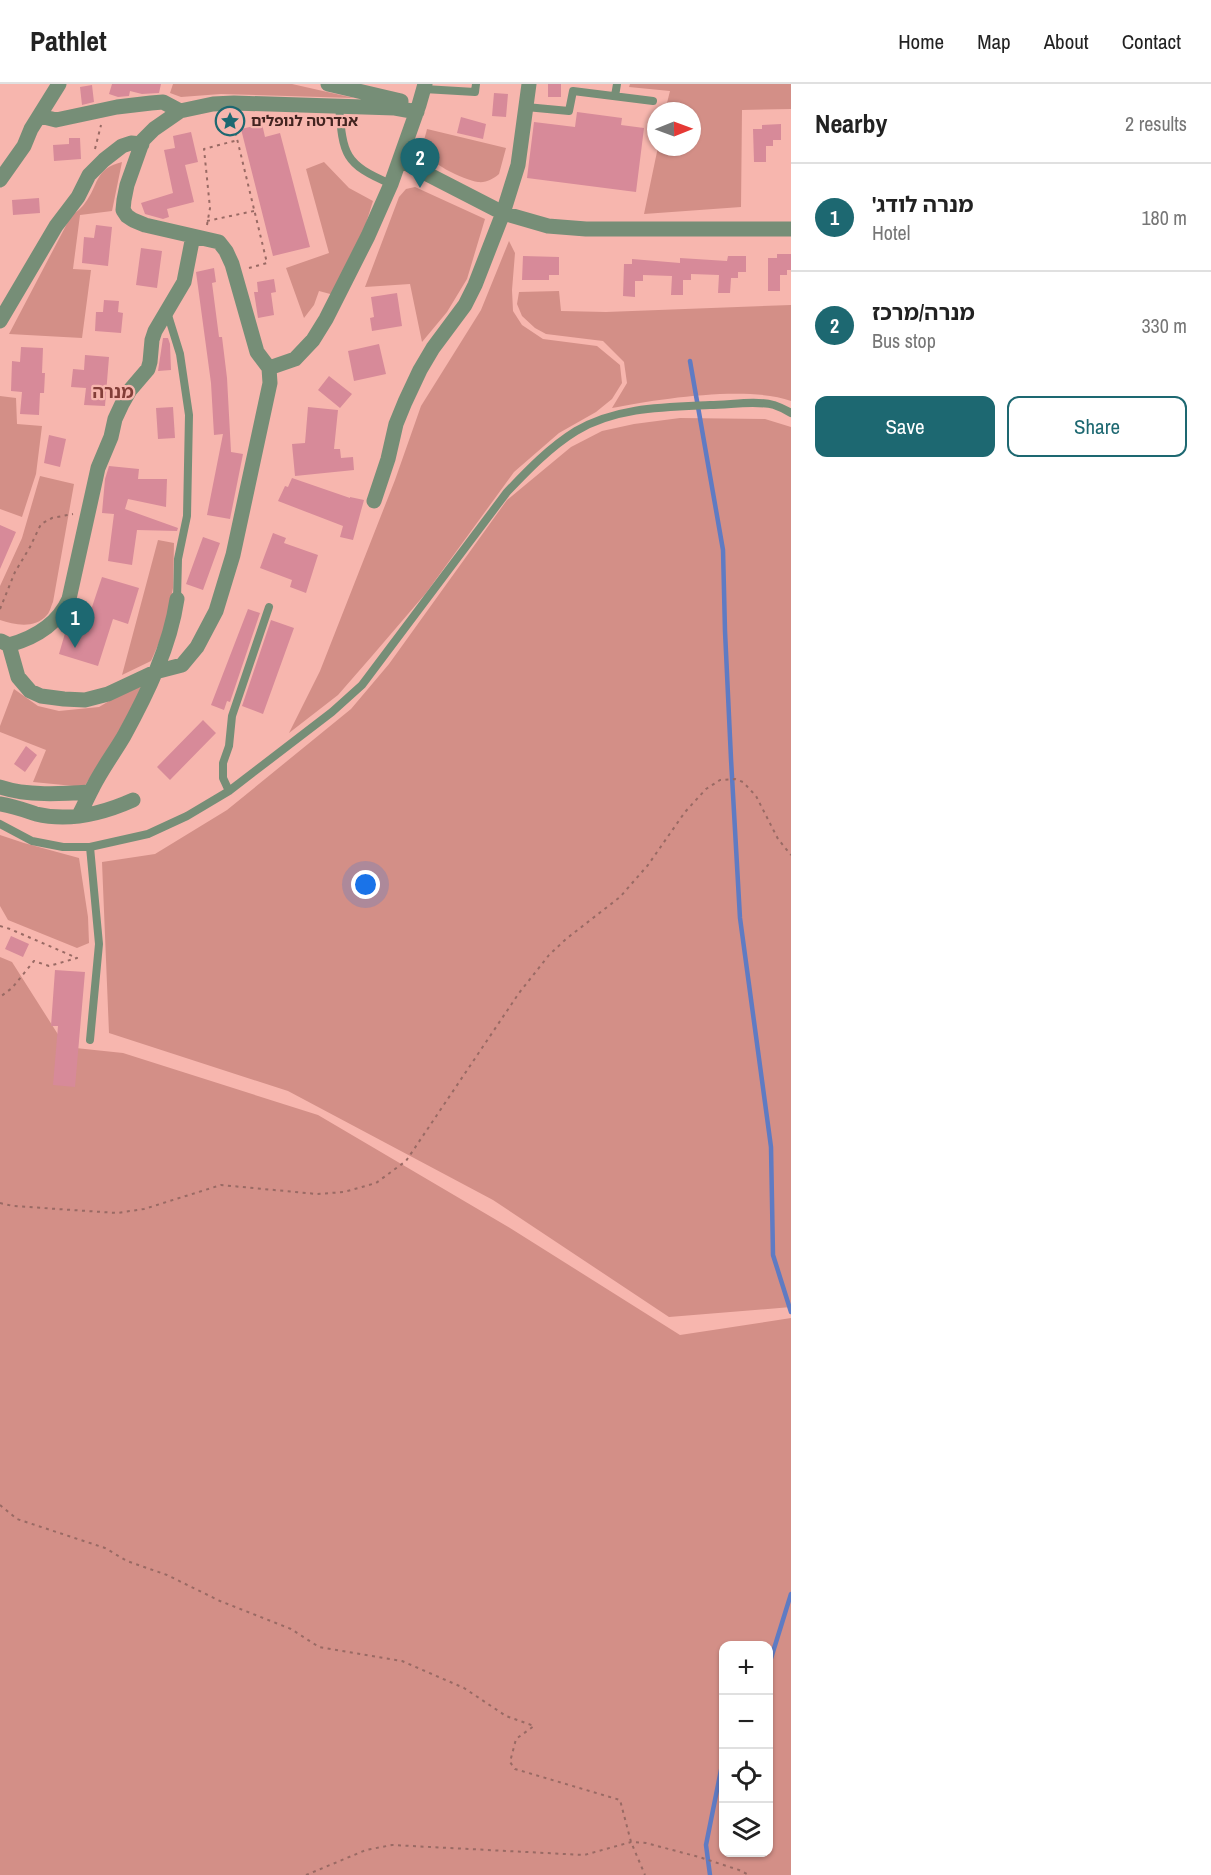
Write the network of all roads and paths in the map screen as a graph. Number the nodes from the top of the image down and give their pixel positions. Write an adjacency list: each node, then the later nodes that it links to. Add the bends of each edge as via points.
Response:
1 (59, 84): 15 (street)
2 (328, 84): 12 (street)
3 (476, 84): 6 (lane, via 475,92)
4 (529, 84): 11 (street)
5 (617, 84): 7 (lane)
6 (424, 86): 12 (street)
7 (615, 96): 8 (lane); 11 (lane, via 573,91 569,111)
8 (653, 101)
9 (229, 104): 10 (street); 14 (street); 16 (path)
10 (339, 106): 12 (street); 21 (lane, via 341,137 350,159 370,175)
11 (526, 107): 23 (street, via 518,165)
12 (418, 109): 18 (street)
13 (105, 110): 14 (street, via 163,102); 15 (street, via 56,120); 19 (path)
14 (180, 111): 17 (street, via 154,129)
15 (40, 116): 20 (street)
16 (238, 141): 22 (path); 24 (path, via 204,149 210,208)
17 (142, 144): 19 (street, via 122,146); 26 (street, via 127,184 123,210 145,225)
18 (400, 159): 21 (street); 23 (street)
19 (89, 175): 29 (street)
20 (0, 180)
21 (391, 184): 30 (street, via 313,340 295,359)
22 (255, 210): 24 (path); 27 (path, via 267,263)
23 (503, 213): 25 (street, via 565,228); 32 (street, via 465,305 420,370 405,402)
24 (207, 221): 26 (path)
25 (791, 228)
26 (199, 237): 27 (street, via 219,242); 28 (street, via 184,282)
27 (235, 272): 30 (street, via 257,352)
28 (166, 311): 33 (street, via 152,340 148,369 126,396 115,419); 34 (lane, via 180,354 189,415 187,516 178,559)
29 (0, 321)
30 (269, 368): 38 (street, via 270,383 252,473 216,611 197,647 182,665)
31 (791, 412): 40 (lane, via 773,405 750,404 632,411 603,419 556,445 507,492 362,685)
32 (374, 501)
33 (87, 512): 36 (path, via 52,518 41,524); 37 (street, via 66,606 47,627 21,641)
34 (177, 599): 38 (street)
35 (270, 607): 40 (lane, via 232,716 223,763 223,778)
36 (0, 609)
37 (4, 642): 38 (street, via 18,678 41,696 85,700)
38 (155, 672): 41 (street)
39 (0, 787): 41 (street, via 40,793)
40 (229, 791): 46 (lane, via 148,834)
41 (90, 792): 44 (street)
42 (133, 800): 44 (street, via 95,814)
43 (0, 804): 44 (street, via 38,814)
44 (79, 815)
45 (0, 824): 46 (lane, via 32,841)
46 (90, 847): 50 (lane, via 99,944)
47 (791, 855): 51 (path, via 778,839 756,796 743,782 720,780 706,789 620,897 549,955 406,1161 376,1183 317,1194 222,1185 144,1209 117,1213)
48 (0, 926): 49 (path, via 77,958 49,966 34,961)
49 (0, 997)
50 (90, 1040)
51 (0, 1203)
52 (0, 1505): 53 (path, via 18,1519 105,1548 127,1561 291,1629 319,1647 402,1661 464,1688 506,1716 534,1726 516,1739 510,1762 515,1769 620,1800)
53 (631, 1842): 54 (path, via 584,1856 393,1845 366,1850); 55 (path); 56 (path, via 699,1857)
54 (306, 1875)
55 (645, 1875)
56 (749, 1875)

